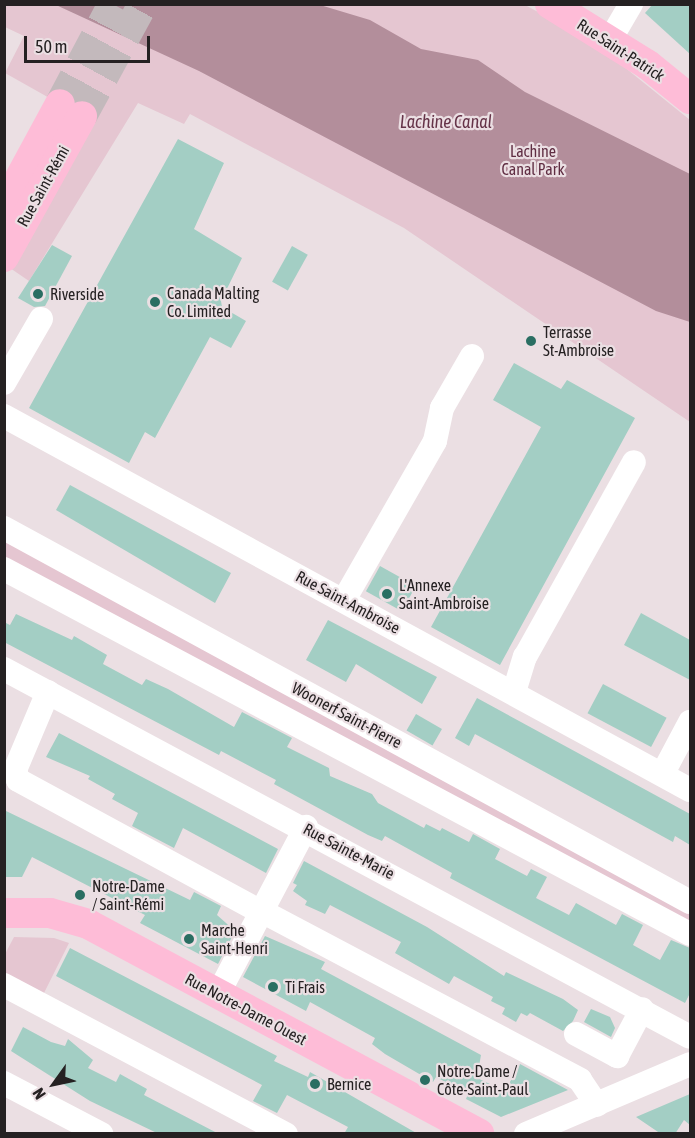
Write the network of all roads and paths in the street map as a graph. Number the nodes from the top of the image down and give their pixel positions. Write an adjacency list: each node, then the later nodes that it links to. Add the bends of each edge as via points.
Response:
1 (550, 4): 3 (main road, Rue Saint-Patrick)
2 (630, 4): 3 (street)
3 (610, 40): 4 (main road, Rue Saint-Patrick)
4 (690, 99)
5 (4, 207): 6 (main road, Rue Saint-Rémi, via 71,110)
6 (4, 256)
7 (41, 319): 9 (street)
8 (472, 356): 16 (street, via 442,408 435,441)
9 (4, 383)
10 (4, 416): 16 (street, Rue Saint-Ambroise)
11 (634, 462): 23 (street, via 525,657)
12 (4, 528): 14 (street, Woonerf Saint-Pierre)
13 (4, 568): 15 (street, Woonerf Saint-Pierre)
14 (90, 584): 15 (street); 17 (street, Woonerf Saint-Pierre)
15 (55, 595): 18 (street, Woonerf Saint-Pierre)
16 (344, 600): 23 (street, Rue Saint-Ambroise)
17 (168, 617): 18 (street); 19 (street, Woonerf Saint-Pierre)
18 (180, 662): 21 (street, Woonerf Saint-Pierre)
19 (257, 666): 21 (street); 24 (street, Woonerf Saint-Pierre)
20 (4, 669): 22 (street, Rue Sainte-Marie)
21 (214, 680): 26 (street, Woonerf Saint-Pierre)
22 (48, 692): 31 (street, Rue Sainte-Marie); 46 (street, via 15,770 18,780 580,1080)
23 (514, 692): 27 (street, Rue Saint-Ambroise)
24 (336, 709): 26 (street); 28 (street, Woonerf Saint-Pierre)
25 (690, 722): 27 (street)
26 (351, 753): 30 (street, Woonerf Saint-Pierre)
27 (663, 773): 29 (street, Rue Saint-Ambroise)
28 (482, 788): 30 (street); 32 (street, Woonerf Saint-Pierre)
29 (690, 790)
30 (449, 805): 33 (street, Woonerf Saint-Pierre)
31 (306, 827): 40 (street); 41 (street, Rue Sainte-Marie)
32 (565, 835): 33 (street); 34 (street, Woonerf Saint-Pierre)
33 (572, 871): 35 (street, Woonerf Saint-Pierre)
34 (664, 888): 35 (street); 36 (street, Woonerf Saint-Pierre)
35 (626, 901): 38 (street, Woonerf Saint-Pierre)
36 (690, 902)
37 (4, 913): 40 (main road, Rue Notre-Dame Ouest, via 50,913 79,920)
38 (690, 934)
39 (4, 985): 48 (street)
40 (218, 994): 49 (main road, Rue Notre-Dame Ouest)
41 (642, 1009): 42 (street, via 617,1056); 43 (street, Rue Sainte-Marie)
42 (576, 1034)
43 (690, 1037)
44 (690, 1064): 46 (street)
45 (4, 1083): 47 (street)
46 (597, 1105): 50 (street)
47 (101, 1134)
48 (286, 1134)
49 (479, 1134)
50 (526, 1134)

